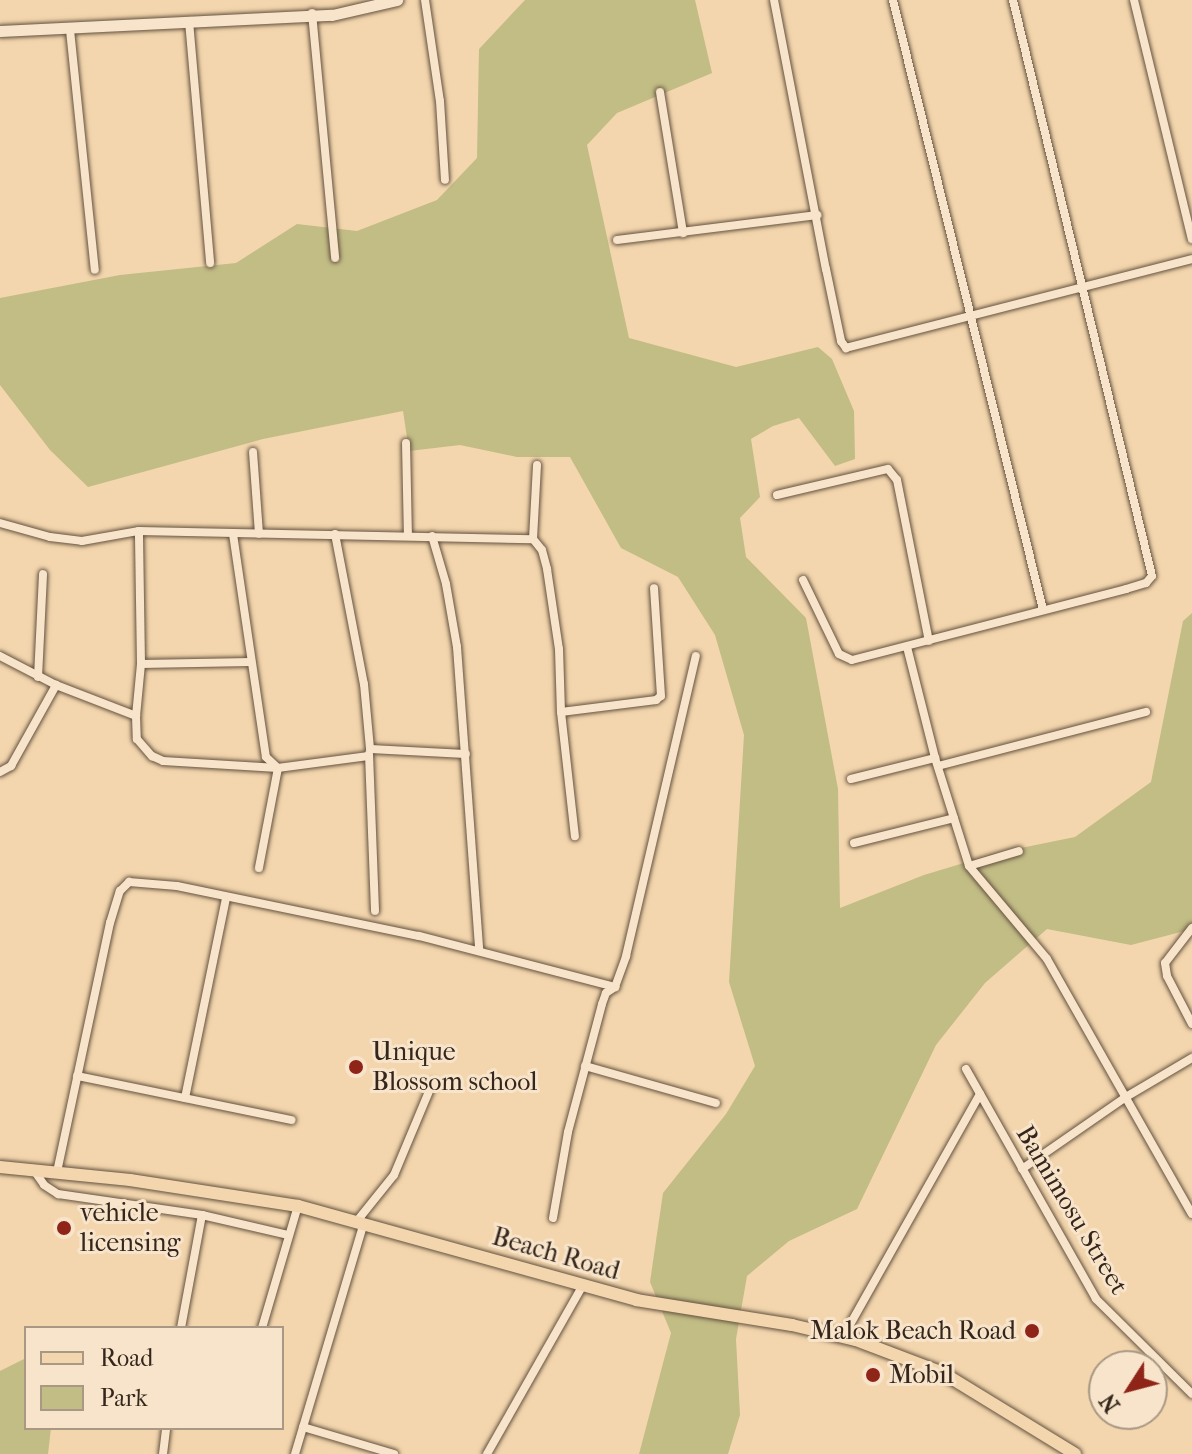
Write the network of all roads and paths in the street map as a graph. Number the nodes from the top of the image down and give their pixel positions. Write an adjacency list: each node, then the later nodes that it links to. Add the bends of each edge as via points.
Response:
1 (397, 0): 7 (street, via 332,15)
2 (425, 0): 12 (street)
3 (774, 0): 13 (street)
4 (893, 0): 22 (street)
5 (1013, 0): 21 (street)
6 (1134, 0): 15 (street)
7 (312, 13): 8 (street); 17 (street)
8 (189, 21): 9 (street); 19 (street)
9 (70, 30): 10 (street); 20 (street)
10 (0, 31)
11 (660, 92): 14 (street)
12 (445, 180)
13 (817, 215): 14 (street); 22 (street, via 846,348)
14 (683, 233): 16 (street)
15 (1192, 239)
16 (617, 240)
17 (335, 258)
18 (1192, 259): 21 (street)
19 (210, 263)
20 (95, 270)
21 (1082, 290): 22 (street); 38 (street, via 1152,576 1146,583)
22 (973, 317): 38 (street)
23 (406, 443): 32 (street)
24 (253, 452): 30 (street)
25 (537, 465): 34 (street)
26 (777, 495): 39 (street, via 888,469 897,480)
27 (0, 523): 28 (street, via 82,541)
28 (139, 531): 29 (street); 44 (street)
29 (233, 534): 30 (street); 43 (street)
30 (259, 534): 31 (street)
31 (335, 534): 32 (street); 50 (street, via 364,684)
32 (408, 536): 33 (street)
33 (432, 536): 34 (street); 51 (street, via 457,647)
34 (533, 539): 47 (street, via 547,569 559,649)
35 (43, 574): 45 (street)
36 (803, 580): 40 (street, via 844,659)
37 (654, 588): 47 (street, via 661,696)
38 (1043, 610): 39 (street)
39 (929, 641): 40 (street)
40 (907, 647): 52 (street)
41 (0, 656): 45 (street)
42 (696, 656): 66 (street)
43 (251, 662): 44 (street); 53 (street, via 266,757)
44 (141, 664): 49 (street)
45 (38, 677): 46 (street)
46 (56, 685): 49 (street); 54 (street, via 11,766)
47 (561, 712): 57 (street)
48 (1146, 712): 52 (street)
49 (136, 716): 53 (street, via 137,739 163,761)
50 (369, 753): 51 (street); 53 (street); 63 (street)
51 (466, 754): 65 (street)
52 (936, 762): 55 (street); 56 (street)
53 (278, 768): 61 (street)
54 (0, 772)
55 (851, 779)
56 (954, 818): 58 (street); 60 (street)
57 (575, 836)
58 (854, 843)
59 (1019, 851): 60 (street)
60 (969, 866): 74 (street, via 1047,959)
61 (259, 868)
62 (226, 899): 65 (street); 71 (street, via 141,881 129,882 120,891); 75 (street)
63 (375, 911)
64 (1192, 928): 67 (street, via 1165,963)
65 (479, 950): 66 (street)
66 (615, 987): 69 (street, via 606,993)
67 (1192, 1024)
68 (1192, 1058): 74 (street)
69 (585, 1066): 76 (street); 85 (street)
70 (966, 1069): 73 (street, Bamimosu Street)
71 (77, 1076): 75 (street); 81 (street)
72 (432, 1084): 86 (street, via 394,1175)
73 (980, 1094): 80 (street, Bamimosu Street); 91 (street)
74 (1126, 1097): 80 (street); 83 (street)
75 (185, 1098): 77 (street)
76 (716, 1103)
77 (292, 1120)
78 (0, 1167): 79 (main road, Beach Road)
79 (33, 1169): 81 (main road, Beach Road); 84 (street, via 58,1194)
80 (1022, 1169): 92 (street, Bamimosu Street, via 1096,1299)
81 (57, 1172): 82 (main road, Beach Road)
82 (298, 1206): 86 (main road, Beach Road); 87 (street)
83 (1192, 1214)
84 (202, 1215): 87 (street); 89 (street)
85 (553, 1218)
86 (360, 1222): 88 (main road, Beach Road); 93 (street)
87 (288, 1235): 90 (street)
88 (582, 1287): 91 (main road, Beach Road); 98 (street)
89 (181, 1326)
90 (263, 1326)
91 (843, 1337): 99 (main road, Beach Road, via 943,1373)
92 (1192, 1394)
93 (303, 1427): 96 (street); 97 (street)
94 (166, 1430): 95 (street)
95 (163, 1454)
96 (295, 1454)
97 (394, 1454)
98 (487, 1454)
99 (1075, 1454)

